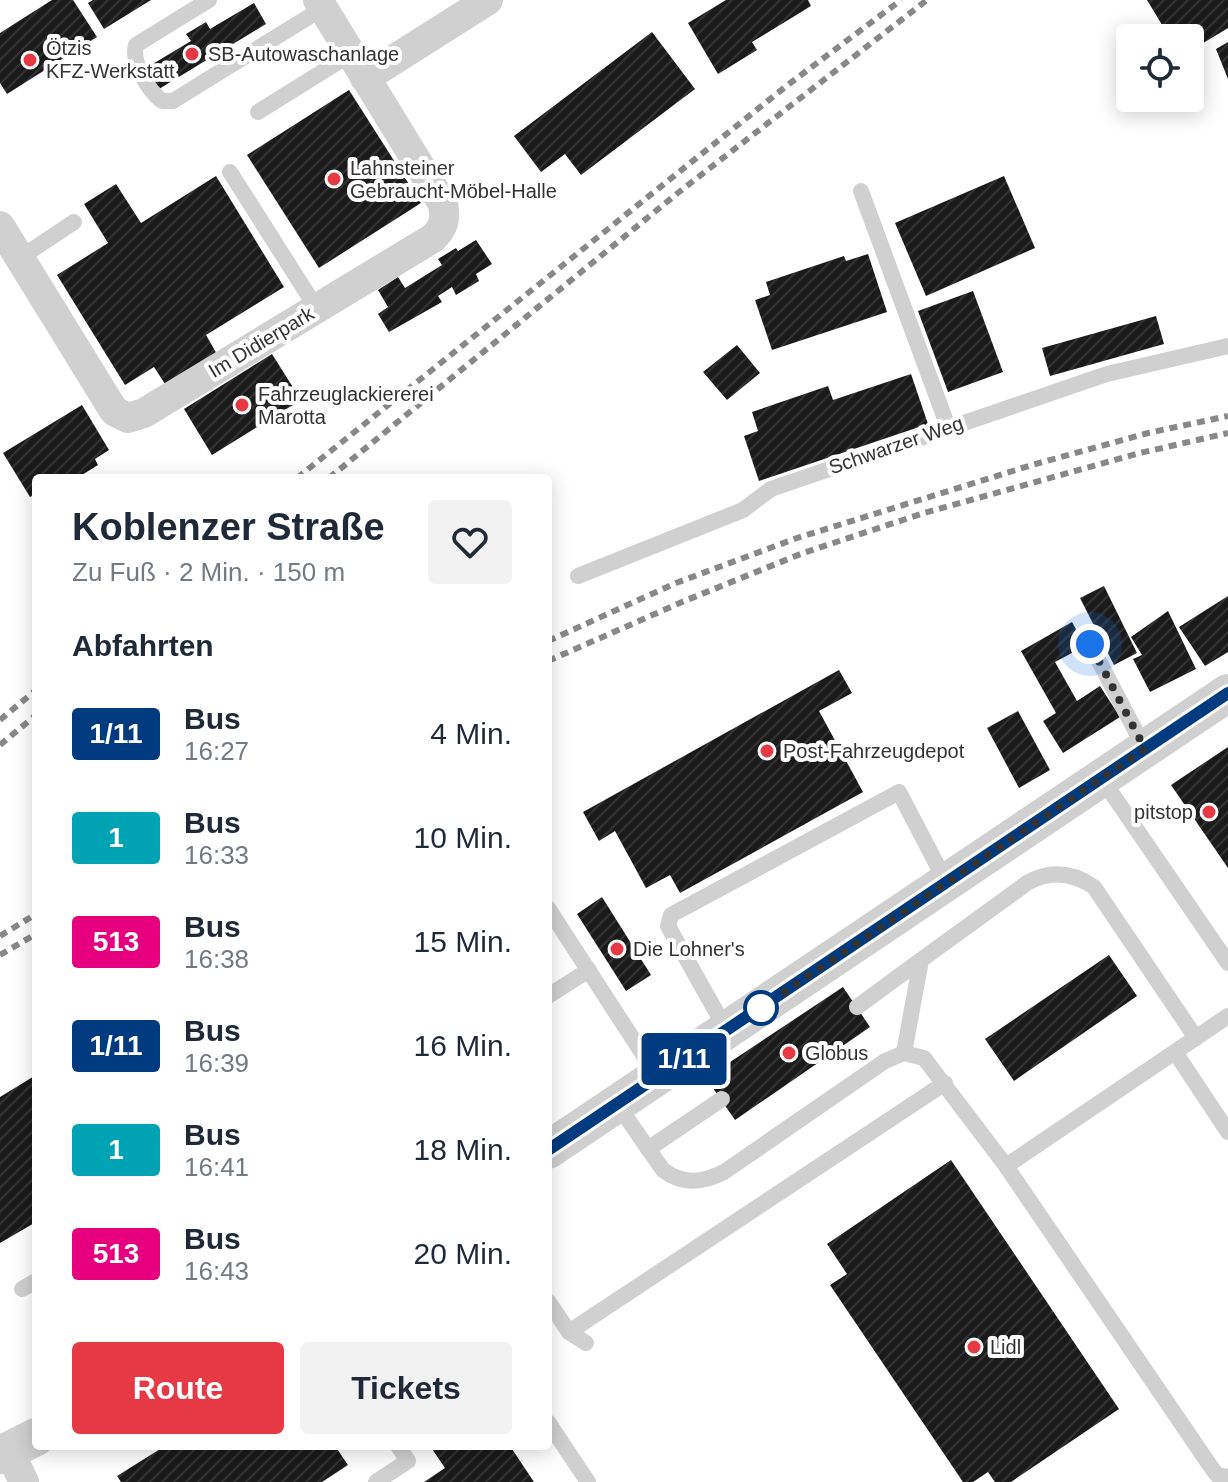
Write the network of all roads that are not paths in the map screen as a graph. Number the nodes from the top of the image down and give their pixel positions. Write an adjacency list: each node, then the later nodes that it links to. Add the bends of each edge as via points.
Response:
1 (209, 0): 3 (lane, via 136,45 134,59 162,101 173,101)
2 (488, 0): 4 (street)
3 (321, 4): 4 (street, Im Didierpark)
4 (358, 66): 5 (lane); 11 (street, Im Didierpark, via 446,217 433,238)
5 (258, 112)
6 (230, 172): 11 (lane)
7 (861, 191): 13 (lane)
8 (74, 222): 10 (lane)
9 (0, 226): 10 (street, Im Didierpark)
10 (20, 258): 11 (street, Im Didierpark, via 114,411 128,418)
11 (317, 309)
12 (1228, 346): 13 (lane, Schwarzer Weg, via 1107,374)
13 (948, 427): 14 (lane, Schwarzer Weg, via 771,489 743,510)
14 (578, 576)
15 (1090, 644): 17 (lane)
16 (1228, 693): 17 (street)
17 (1145, 749): 18 (street)
18 (1102, 779): 19 (street); 22 (lane)
19 (947, 884): 27 (street); 27 (lane, via 899,792 671,915 668,926)
20 (552, 914): 23 (lane)
21 (921, 960): 25 (lane); 28 (lane, via 1027,883 1069,874 1102,897); 30 (lane)
22 (1228, 963)
23 (589, 970): 24 (lane); 31 (lane)
24 (552, 993)
25 (857, 1007)
26 (1228, 1016): 28 (lane)
27 (727, 1031): 31 (street)
28 (1196, 1038): 29 (lane)
29 (1175, 1052): 36 (lane); 40 (lane)
30 (904, 1053): 32 (lane, via 924,1058); 39 (lane, via 703,1181 673,1177)
31 (657, 1076): 34 (street)
32 (945, 1083): 35 (lane); 40 (lane)
33 (722, 1099): 39 (lane)
34 (617, 1104): 38 (street); 39 (lane)
35 (883, 1125): 37 (lane); 42 (lane)
36 (1228, 1132)
37 (894, 1140)
38 (552, 1147)
39 (648, 1149)
40 (1006, 1166): 46 (lane, via 1211,1467)
41 (552, 1307): 42 (lane)
42 (569, 1332): 43 (lane)
43 (586, 1343)
44 (552, 1428): 48 (lane)
45 (401, 1450): 47 (lane, via 408,1461)
46 (1228, 1477)
47 (376, 1482)
48 (588, 1482)

